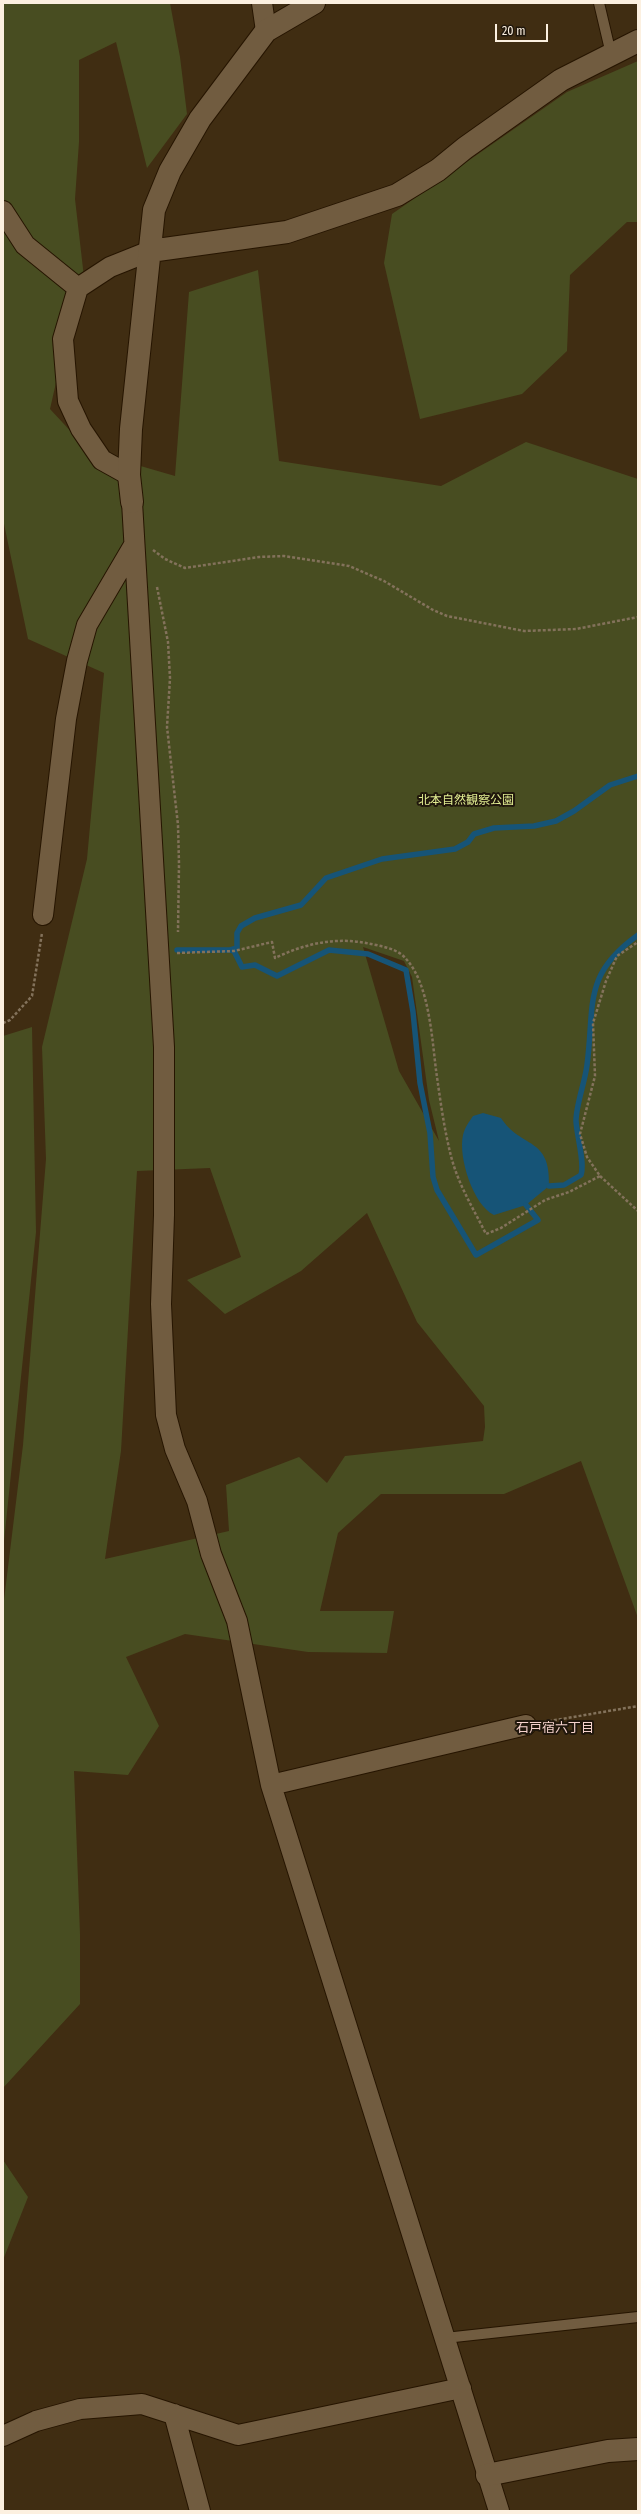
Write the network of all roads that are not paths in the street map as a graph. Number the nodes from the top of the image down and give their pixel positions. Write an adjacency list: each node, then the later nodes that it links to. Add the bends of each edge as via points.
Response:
1 (262, 3): 4 (street)
2 (314, 3): 4 (street)
3 (599, 3): 6 (lane)
4 (266, 31): 8 (street, via 200,119 170,170 154,210)
5 (638, 41): 6 (street)
6 (611, 54): 8 (street, via 561,80 438,170 397,195 287,232)
7 (3, 211): 9 (street, via 25,245)
8 (150, 251): 9 (street, via 110,267); 10 (street, via 131,429)
9 (78, 288): 10 (street, via 64,339 68,401 81,429 102,460)
10 (129, 475): 11 (street)
11 (132, 502): 12 (street)
12 (142, 546): 13 (street, via 87,625 77,661 66,719); 15 (street, via 164,1047 161,1304 166,1415 175,1449 197,1501 211,1554 237,1620)
13 (43, 915)
14 (526, 1725): 15 (street)
15 (271, 1785): 17 (street)
16 (638, 2317): 17 (lane)
17 (445, 2338): 18 (street)
18 (461, 2388): 19 (street, via 238,2435); 22 (street)
19 (174, 2414): 20 (street, via 142,2404 80,2409 36,2421); 23 (street)
20 (3, 2436)
21 (638, 2449): 22 (street, via 608,2451)
22 (487, 2475): 24 (street)
23 (200, 2511)
24 (499, 2511)

